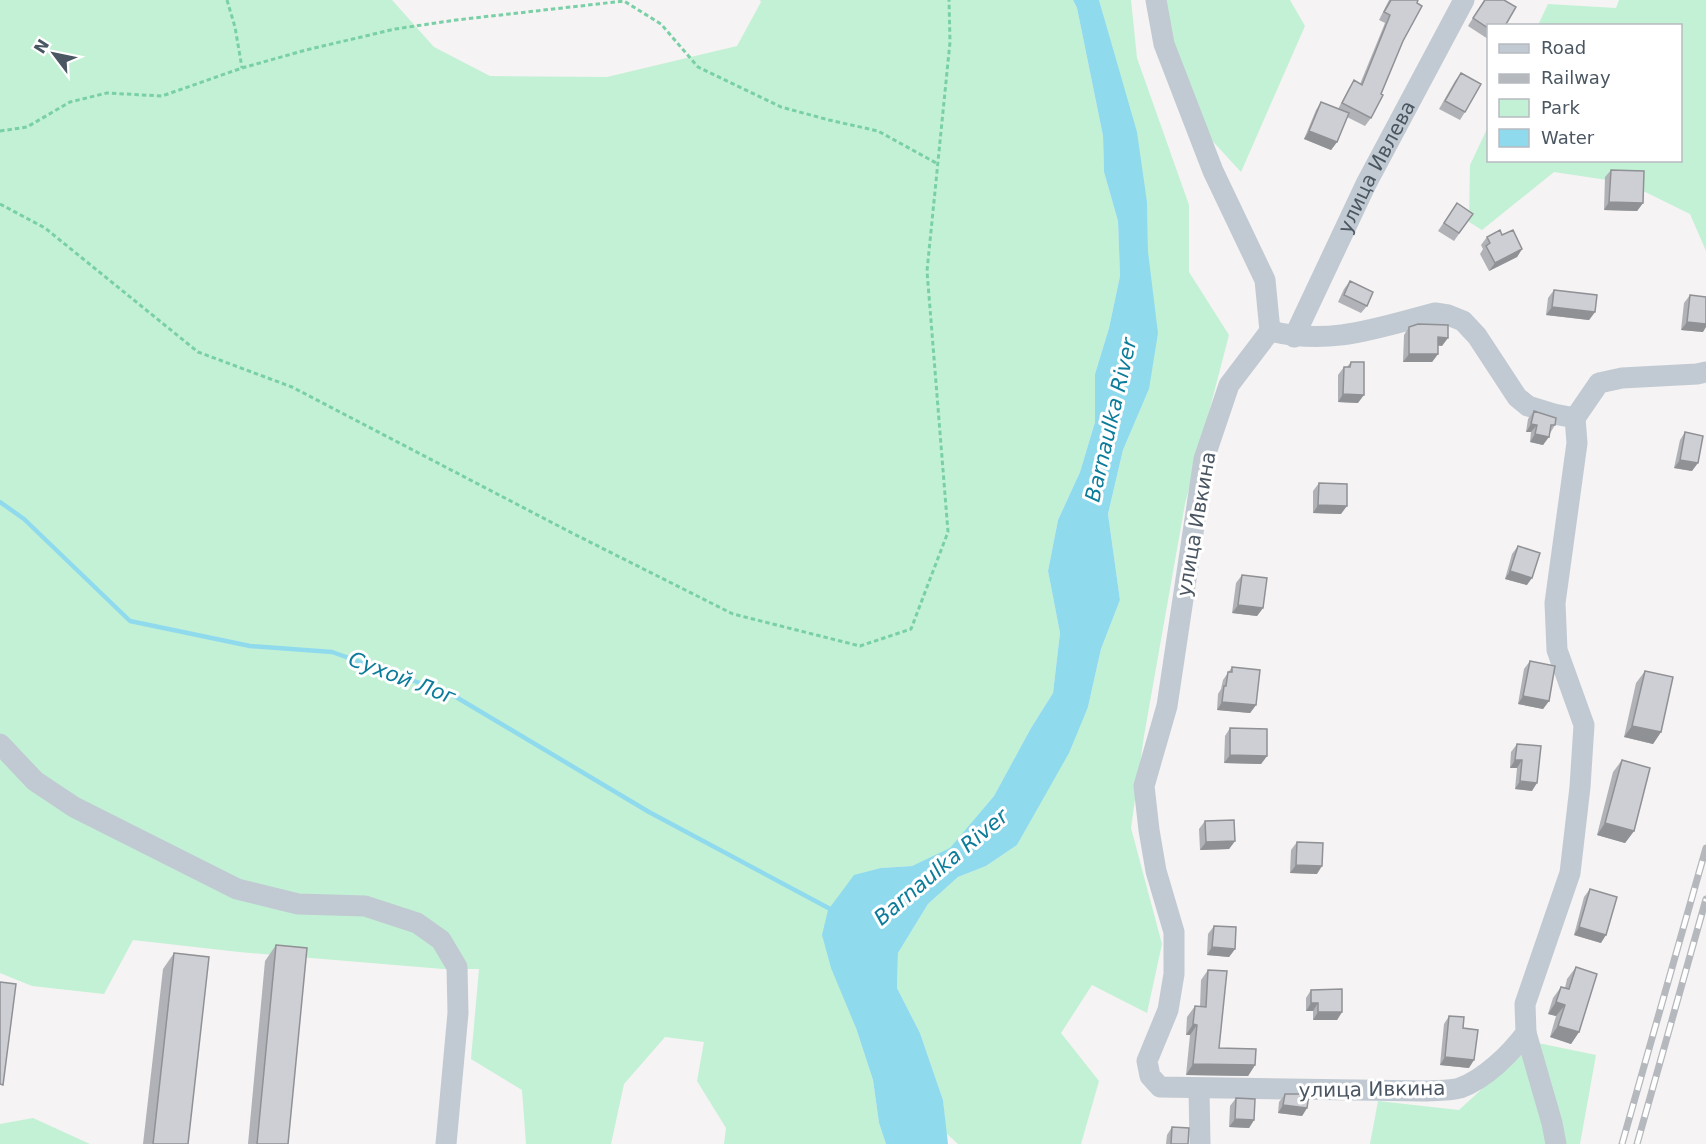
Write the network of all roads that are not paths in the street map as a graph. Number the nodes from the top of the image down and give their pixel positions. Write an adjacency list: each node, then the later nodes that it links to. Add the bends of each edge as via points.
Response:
1 (1156, 0): 3 (street, via 1164,44 1213,171 1265,280)
2 (1464, 0): 4 (street, улица Ивлева, via 1366,184)
3 (1270, 331): 4 (street); 9 (street, улица Ивкина, via 1229,385 1204,459 1167,706 1144,786 1156,871 1174,932 1174,974 1168,1010 1147,1061 1150,1076 1160,1088)
4 (1294, 337): 6 (street, via 1350,335 1435,313 1448,315 1463,321 1477,336 1528,406)
5 (1706, 372): 6 (street, via 1599,383)
6 (1575, 418): 8 (street, via 1577,443 1555,603 1557,650 1584,725 1580,787 1570,873 1525,1004)
7 (0, 744): 10 (street, via 35,781 74,807 237,889 298,904 365,906 417,923 441,940 457,967 458,990)
8 (1526, 1034): 9 (street, улица Ивкина, via 1491,1068 1459,1088); 12 (street)
9 (1199, 1089): 11 (street)
10 (446, 1144)
11 (1200, 1144)
12 (1556, 1144)

